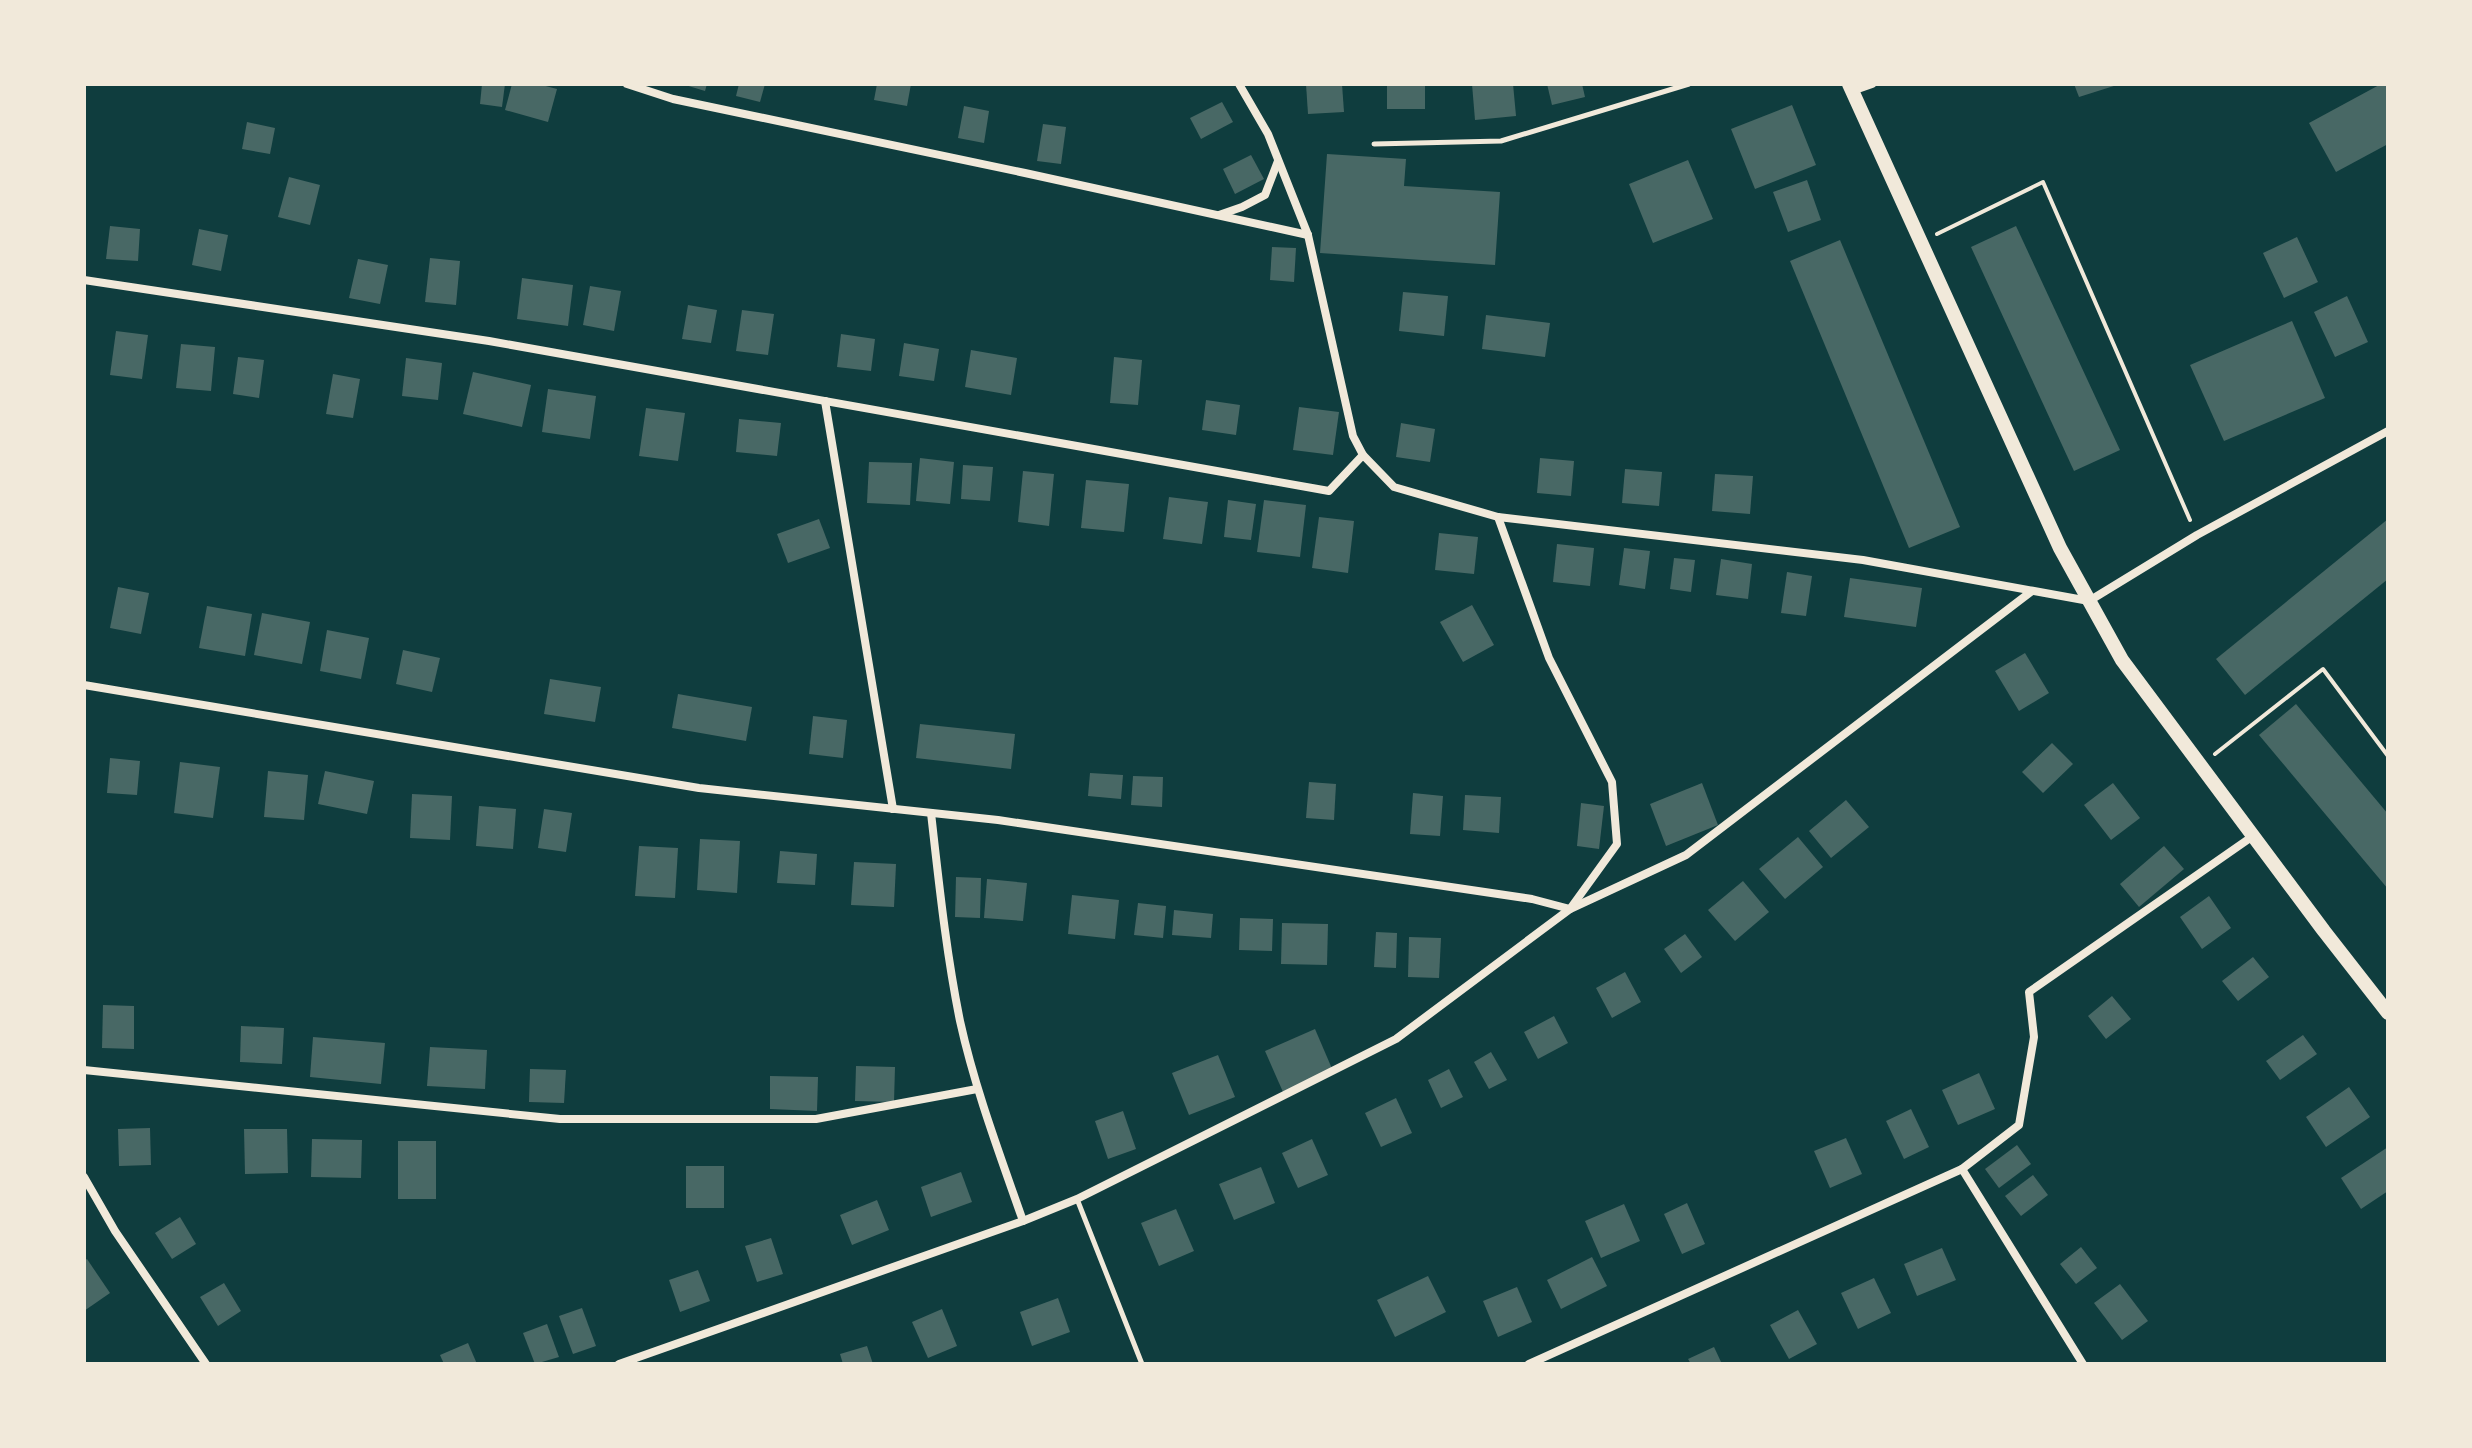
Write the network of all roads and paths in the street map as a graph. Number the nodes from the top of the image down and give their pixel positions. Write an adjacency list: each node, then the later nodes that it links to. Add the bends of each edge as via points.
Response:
1 (627, 84): 8 (street, via 673,99)
2 (1239, 84): 7 (street)
3 (1689, 84): 6 (lane, via 1501,141)
4 (1872, 84): 5 (street)
5 (1850, 88): 10 (street)
6 (1374, 144)
7 (1278, 161): 8 (street, via 1265,195); 9 (street)
8 (1219, 215): 9 (street)
9 (1308, 235): 14 (street, via 1353,436)
10 (1920, 242): 16 (path, via 2043,182); 18 (street)
11 (84, 280): 12 (street, via 489,341)
12 (825, 401): 14 (street, via 1329,491); 22 (street)
13 (2388, 431): 16 (street)
14 (1363, 455): 15 (street, via 1394,487)
15 (1498, 517): 17 (street, via 1863,560); 25 (street, via 1549,658 1612,782 1617,844)
16 (2197, 535): 18 (street)
17 (2032, 591): 18 (street); 25 (street, via 1686,855)
18 (2089, 601): 21 (street, via 2122,660)
19 (84, 685): 22 (street, via 699,788)
20 (2388, 756): 21 (path, via 2323,669)
21 (2200, 766): 24 (street)
22 (893, 809): 23 (street)
23 (931, 813): 25 (street, via 1250,856); 28 (street, via 946,945)
24 (2253, 836): 26 (street); 29 (street, via 2029,992 2034,1037 2019,1125)
25 (1570, 909): 31 (street, via 1396,1039)
26 (2388, 1013)
27 (84, 1070): 28 (street, via 560,1119 816,1119)
28 (977, 1089): 32 (street)
29 (1962, 1169): 36 (street); 37 (street)
30 (84, 1177): 33 (street)
31 (1077, 1199): 32 (street); 35 (lane)
32 (1023, 1221): 34 (street)
33 (206, 1364)
34 (619, 1364)
35 (1142, 1364)
36 (1529, 1364)
37 (2083, 1364)

